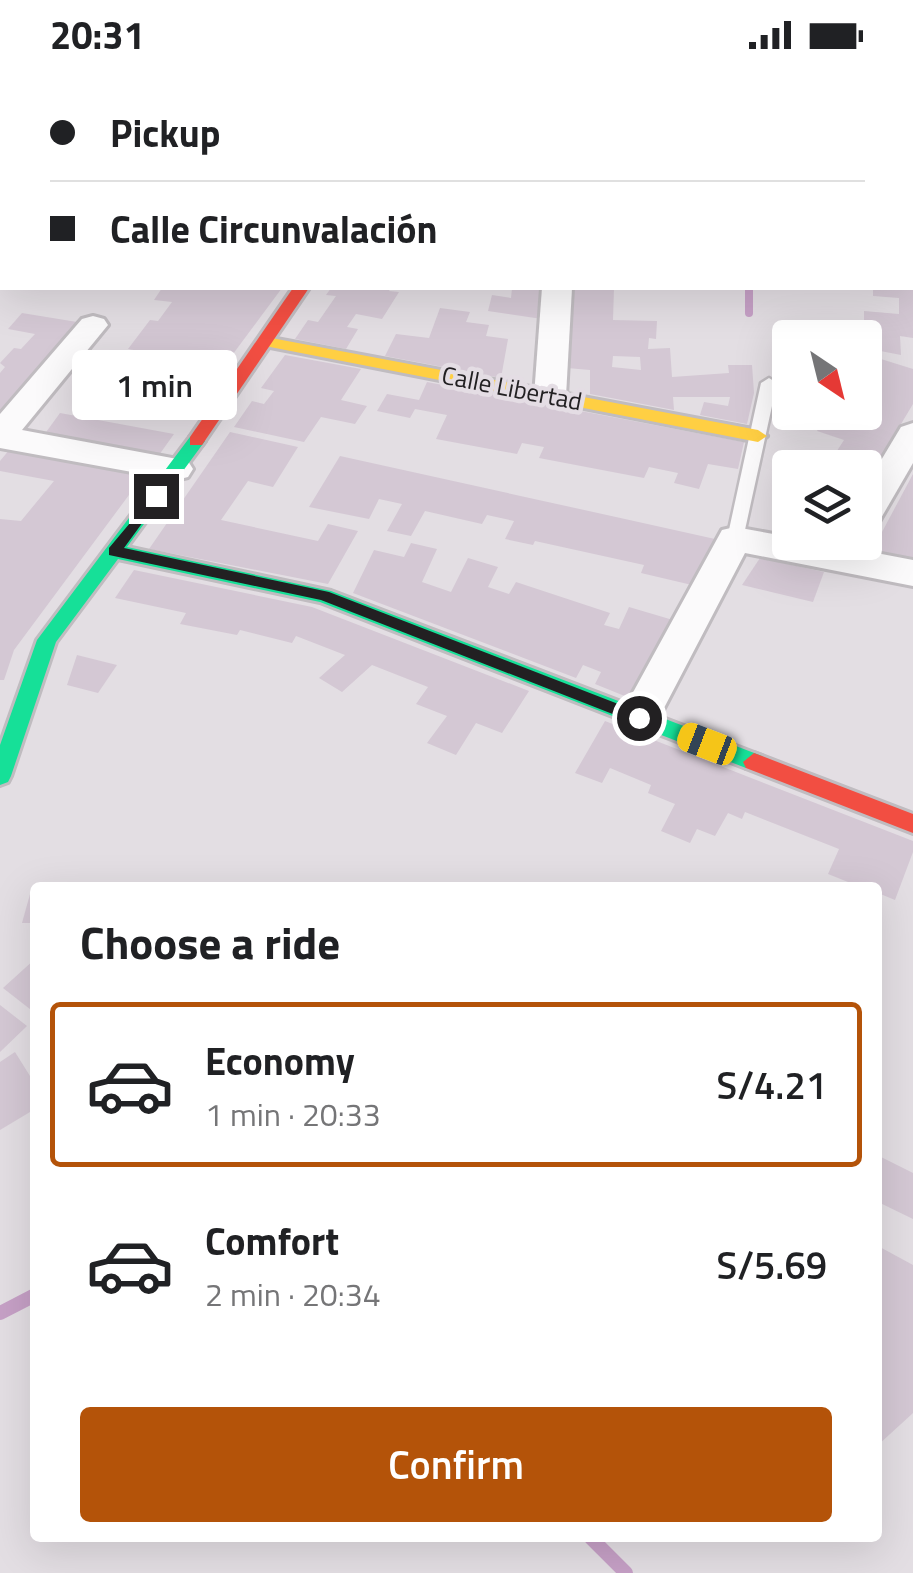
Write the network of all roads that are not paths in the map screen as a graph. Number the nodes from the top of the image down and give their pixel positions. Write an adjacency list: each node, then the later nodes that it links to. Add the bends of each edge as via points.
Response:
1 (300, 290): 4 (street)
2 (558, 290): 6 (street)
3 (93, 324): 8 (street)
4 (266, 342): 6 (street, Calle Libertad); 10 (street)
5 (770, 384): 9 (lane)
6 (550, 396): 9 (street, Calle Libertad)
7 (913, 434): 11 (street)
8 (0, 436): 10 (street)
9 (758, 436): 12 (lane)
10 (176, 469): 14 (street)
11 (882, 488)
12 (735, 539): 13 (street); 17 (street)
13 (772, 543)
14 (114, 551): 17 (street, via 324,596); 18 (street, via 47,640)
15 (873, 560): 16 (street)
16 (913, 573)
17 (639, 718): 19 (street)
18 (0, 776)
19 (913, 824)

